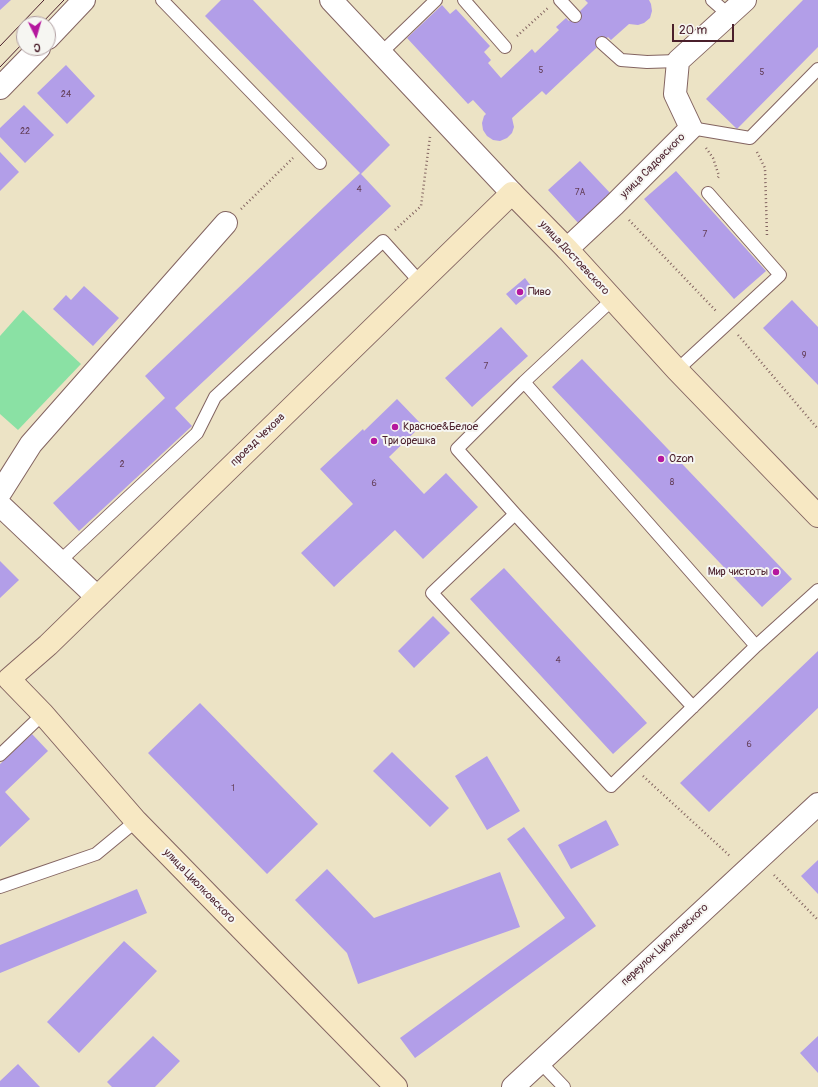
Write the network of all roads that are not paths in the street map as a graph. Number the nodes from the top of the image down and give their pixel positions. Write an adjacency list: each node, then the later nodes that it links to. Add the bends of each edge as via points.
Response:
1 (84, 0): 11 (street)
2 (162, 0): 20 (lane)
3 (331, 0): 14 (street, улица Достоевского)
4 (436, 0): 14 (lane)
5 (464, 0): 13 (lane)
6 (712, 0): 9 (lane)
7 (745, 0): 9 (street)
8 (556, 3): 10 (lane)
9 (729, 15): 16 (street)
10 (575, 16)
11 (56, 30)
12 (602, 43): 16 (lane, via 621,60)
13 (505, 47)
14 (381, 53): 21 (street, улица Достоевского)
15 (31, 56): 18 (street)
16 (678, 61): 19 (street, улица Садовского, via 675,94)
17 (818, 69): 19 (lane, via 750,138)
18 (0, 88)
19 (691, 128): 24 (street, улица Садовского)
20 (320, 163)
21 (512, 193): 24 (street, улица Достоевского); 25 (street, проезд Чехова)
22 (708, 193): 27 (lane, via 780,275)
23 (226, 223): 29 (street, via 31,444)
24 (567, 249): 26 (street, улица Достоевского)
25 (420, 282): 33 (lane, via 383,241 215,397 197,433); 35 (street, проезд Чехова)
26 (613, 299): 27 (street, улица Достоевского); 28 (lane)
27 (677, 370): 32 (street, улица Достоевского)
28 (524, 382): 31 (lane, via 457,449); 36 (lane)
29 (0, 493)
30 (0, 505): 33 (street)
31 (515, 514): 38 (lane); 38 (lane, via 432,593 611,786)
32 (818, 516)
33 (60, 561): 35 (street)
34 (818, 590): 36 (lane)
35 (97, 597): 37 (street, проезд Чехова, via 48,645)
36 (756, 646): 38 (lane)
37 (4, 680): 39 (street, улица Циолковского)
38 (693, 707)
39 (43, 714): 40 (lane); 42 (street, улица Циолковского)
40 (0, 756)
41 (818, 804): 44 (street, переулок Циолковского)
42 (136, 821): 43 (lane, via 96,854); 45 (street, улица Циолковского)
43 (0, 887)
44 (540, 1062): 46 (street, переулок Циолковского); 47 (lane)
45 (396, 1087)
46 (512, 1087)
47 (564, 1087)

